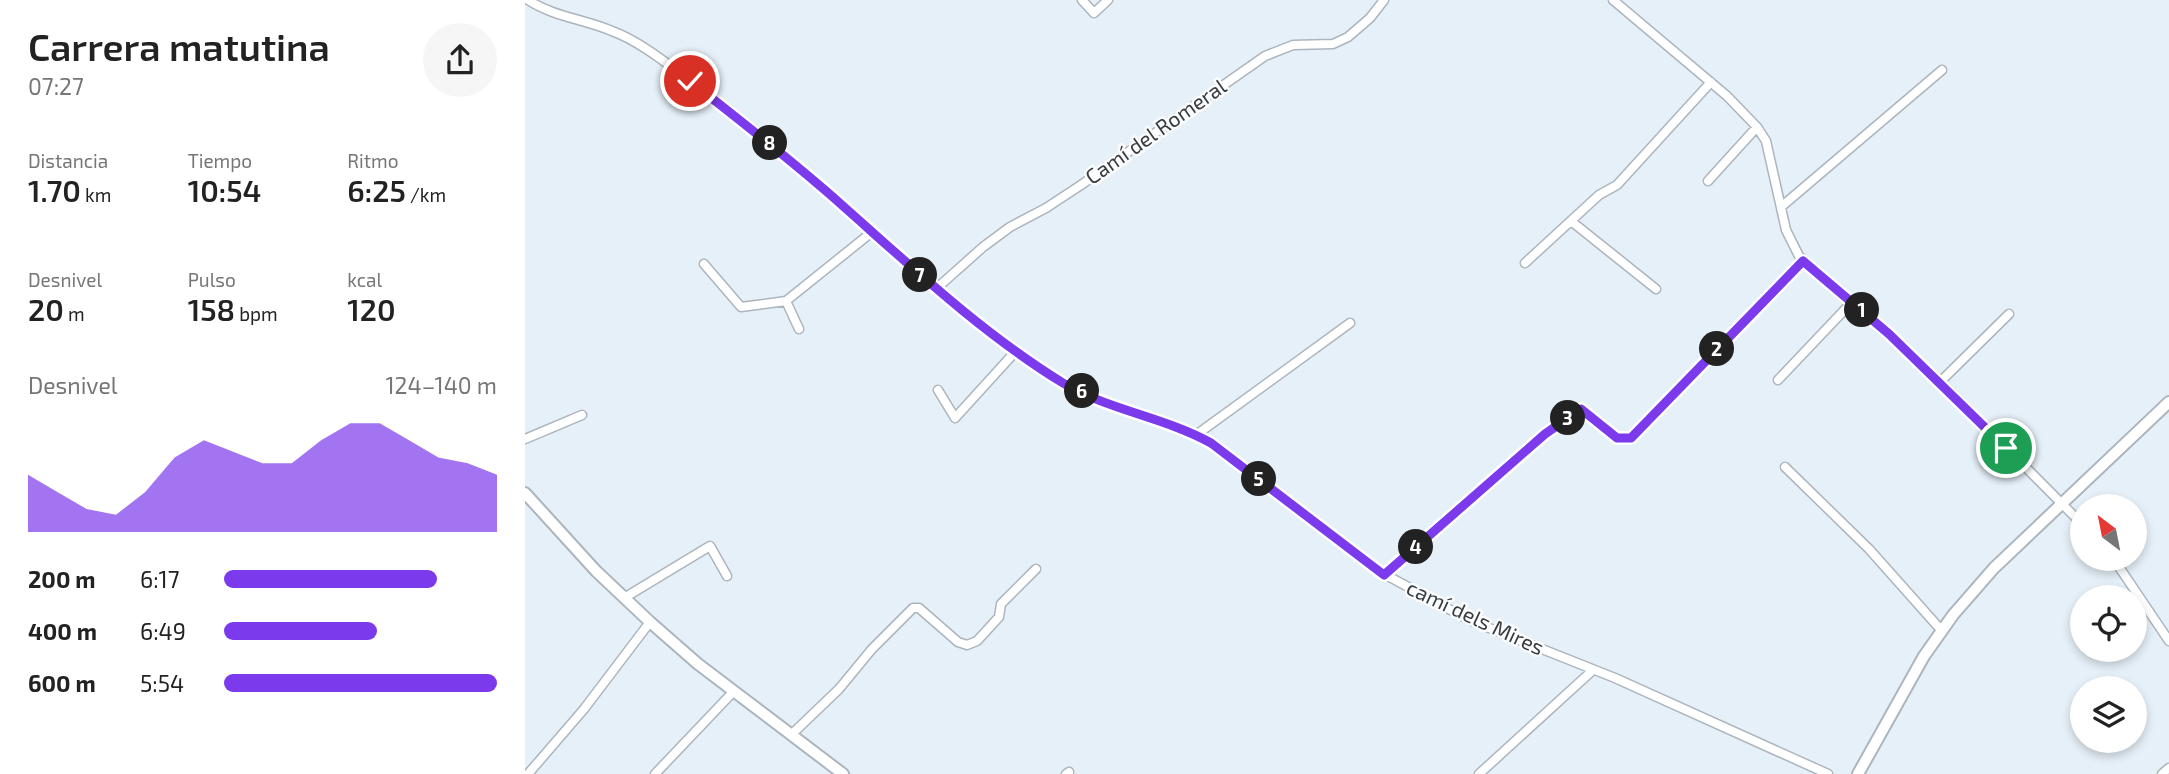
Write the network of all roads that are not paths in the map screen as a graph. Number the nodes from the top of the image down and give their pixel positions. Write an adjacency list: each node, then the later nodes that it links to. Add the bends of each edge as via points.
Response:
1 (528, 0): 12 (street, camí dels Mires, via 553,14 614,31 650,53 787,157)
2 (1083, 0): 3 (street, via 1094,13)
3 (1108, 0)
4 (1384, 0): 16 (street, Camí del Romeral, via 1348,37 1333,44 1293,45 1265,57 1081,185 1010,227)
5 (1612, 0): 7 (street)
6 (1941, 71): 10 (street)
7 (1711, 82): 8 (street); 11 (street, via 1617,185)
8 (1757, 127): 9 (street); 10 (street, via 1766,141)
9 (1708, 181)
10 (1781, 207): 13 (street, via 1786,230)
11 (1571, 220): 14 (street); 17 (street)
12 (871, 232): 16 (street, camí dels Mires); 18 (street)
13 (1803, 261): 19 (street); 37 (street, via 1631,438 1617,438 1581,409 1545,434)
14 (1525, 263)
15 (704, 264): 18 (street, via 741,307)
16 (937, 288): 23 (street, camí dels Mires)
17 (1656, 289)
18 (786, 301): 22 (street)
19 (1853, 302): 24 (street); 25 (street)
20 (2009, 314): 25 (street)
21 (1350, 323): 29 (street)
22 (799, 329)
23 (1016, 351): 26 (street, via 955,418); 29 (street, camí dels Mires, via 1066,384)
24 (1779, 380)
25 (1940, 382): 33 (street)
26 (938, 390)
27 (2169, 402): 33 (main road)
28 (582, 415): 30 (street)
29 (1196, 435): 37 (street, camí dels Mires, via 1225,452)
30 (525, 439)
31 (1784, 467): 41 (street, via 1869,550)
32 (525, 493): 39 (main road)
33 (2061, 503): 34 (street); 41 (main road, via 1994,568)
34 (2070, 512)
35 (1037, 569): 45 (street, via 1001,604 999,617 977,641 967,645 913,608)
36 (2122, 571): 42 (street)
37 (1384, 575): 43 (street, camí dels Mires, via 1469,620)
38 (727, 576): 39 (street, via 710,546)
39 (624, 598): 40 (main road)
40 (650, 622): 44 (main road); 47 (street)
41 (1942, 631): 52 (main road)
42 (2169, 641)
43 (1593, 670): 50 (street); 51 (street, camí dels Mires)
44 (734, 691): 45 (main road); 48 (street)
45 (792, 734): 49 (main road)
46 (2169, 768): 53 (street)
47 (528, 774)
48 (655, 774)
49 (843, 774)
50 (1479, 774)
51 (1828, 774)
52 (1858, 774)
53 (2162, 774)

